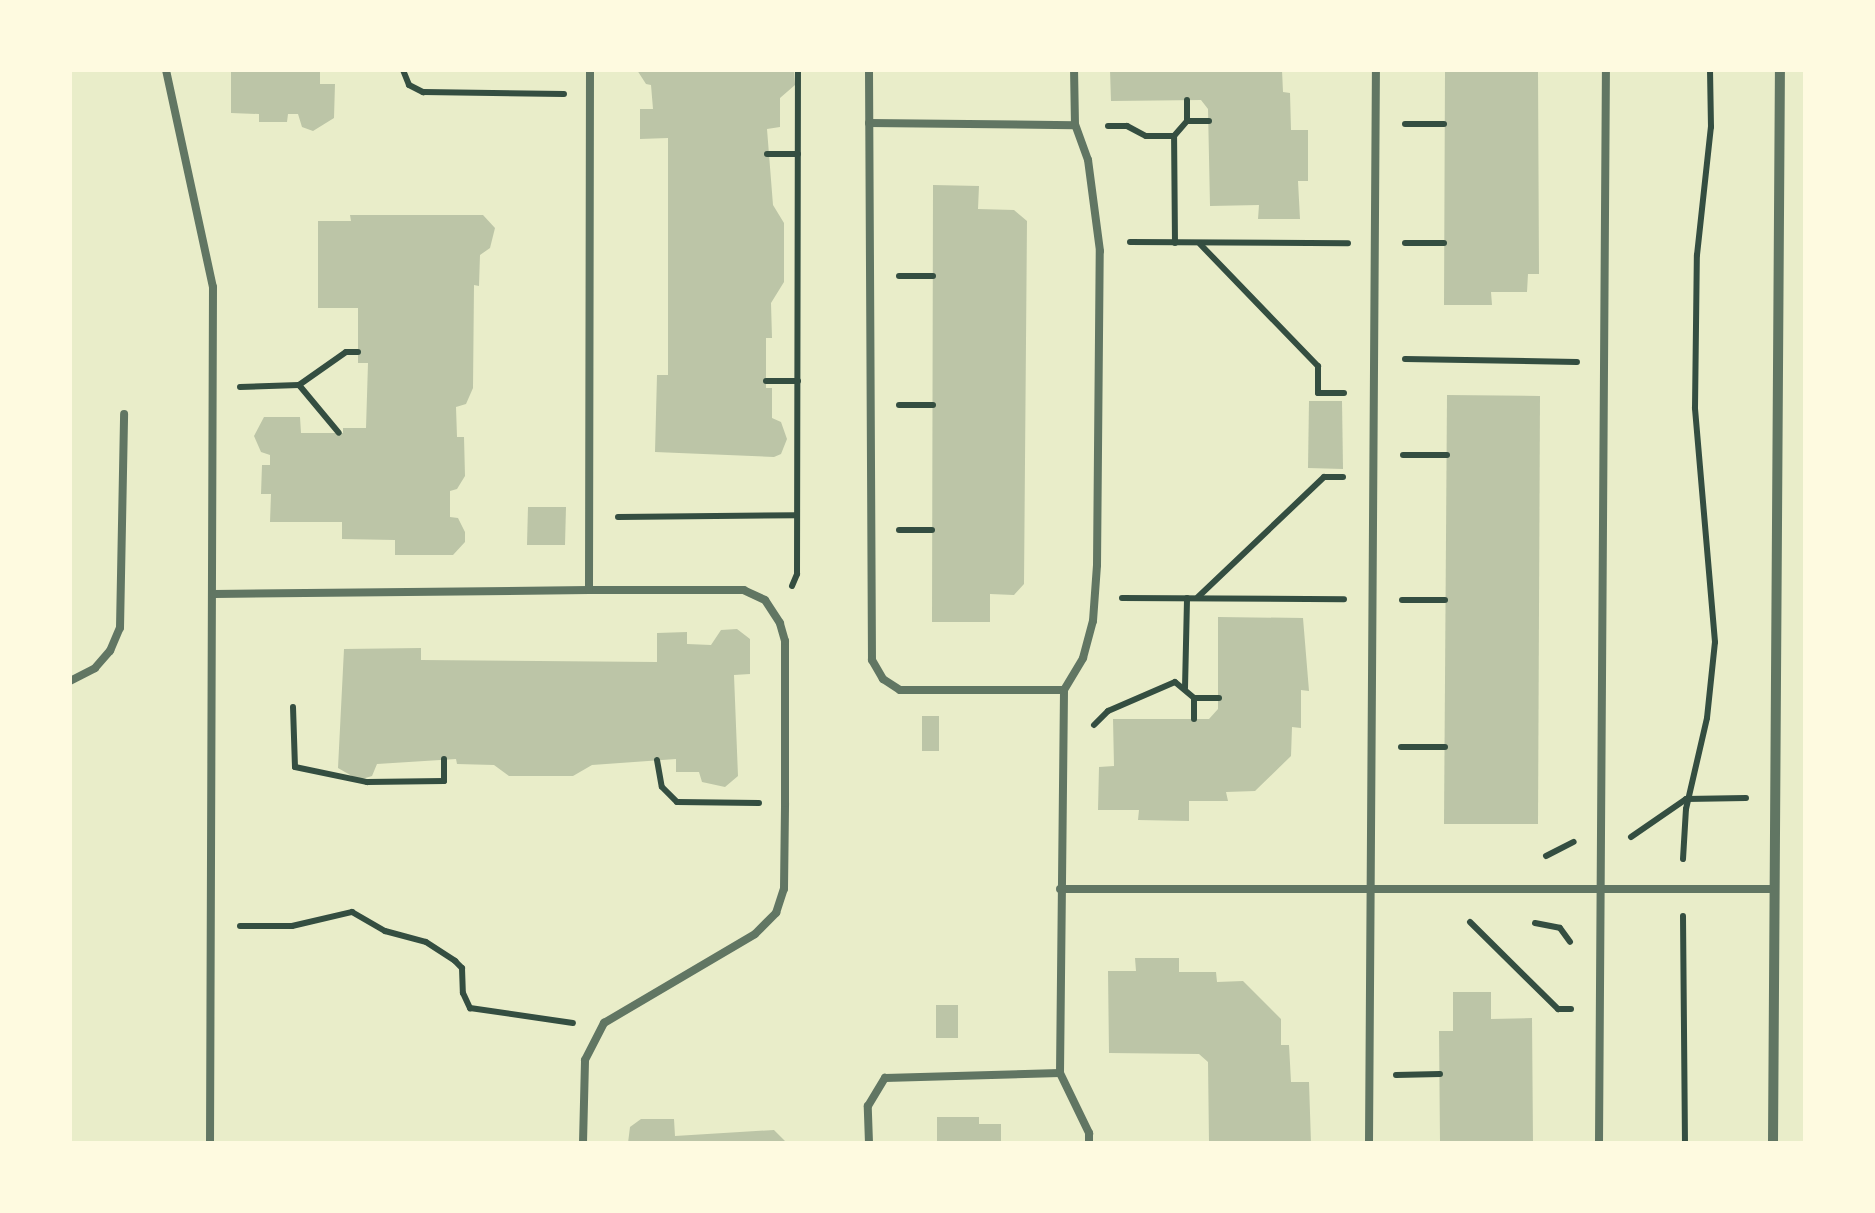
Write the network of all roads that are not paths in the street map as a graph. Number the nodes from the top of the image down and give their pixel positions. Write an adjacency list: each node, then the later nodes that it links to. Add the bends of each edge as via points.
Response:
1 (166, 70): 12 (lane, via 214,287)
2 (590, 70): 11 (lane)
3 (869, 70): 8 (lane)
4 (1074, 70): 9 (lane)
5 (1376, 70): 15 (lane)
6 (1606, 70): 18 (lane)
7 (1780, 70): 17 (street)
8 (869, 123): 9 (lane); 14 (lane, via 872,660 900,690)
9 (1075, 125): 14 (lane, via 1088,160 1099,242 1094,598 1083,658)
10 (124, 414): 13 (lane, via 120,628 110,652)
11 (590, 590): 12 (lane); 21 (lane, via 744,590 769,606 786,641 784,889 776,913 754,934 599,1030 585,1060)
12 (214, 594): 20 (lane)
13 (70, 682)
14 (1064, 690): 16 (lane)
15 (1370, 888): 16 (lane); 18 (lane); 24 (lane)
16 (1060, 889): 19 (lane)
17 (1772, 889): 18 (lane); 26 (street)
18 (1600, 892): 25 (lane)
19 (1060, 1073): 22 (lane, via 886,1078 868,1106); 23 (lane)
20 (210, 1143)
21 (583, 1143)
22 (868, 1143)
23 (1089, 1143)
24 (1369, 1143)
25 (1599, 1143)
26 (1773, 1143)

